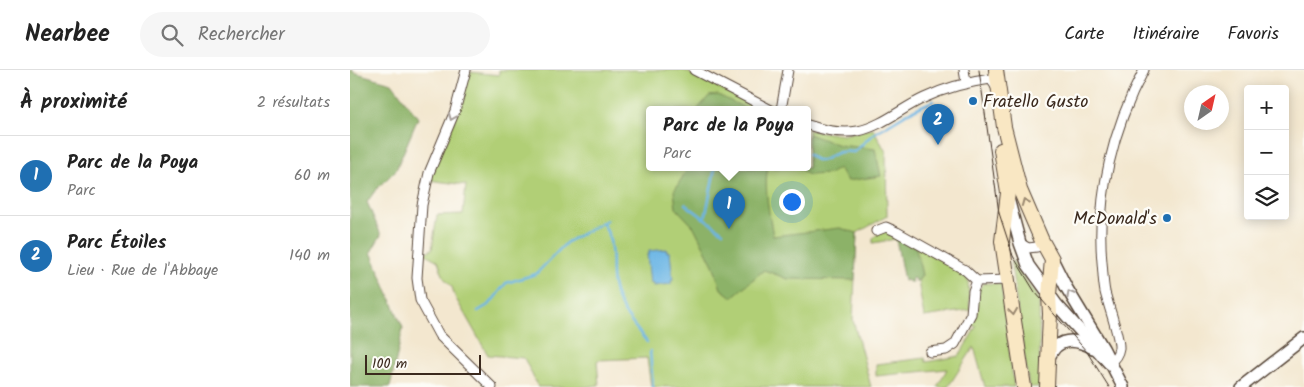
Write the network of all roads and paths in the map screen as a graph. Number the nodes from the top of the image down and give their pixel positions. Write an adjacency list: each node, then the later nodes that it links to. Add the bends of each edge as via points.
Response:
1 (466, 70): 27 (street, one-way to 27, via 455,111 429,173 422,205 417,278 420,300 439,335)
2 (694, 70): 8 (street)
3 (788, 70): 9 (street)
4 (964, 70): 7 (street)
5 (1144, 70): 26 (street, via 1121,122 1104,192 1100,242 1104,287 1119,346 1116,358)
6 (992, 73): 7 (street); 11 (main road); 13 (main road, one-way to 6, via 1020,190 999,91)
7 (966, 82): 10 (street, via 924,98 878,124 858,131)
8 (762, 106)
9 (781, 106)
10 (811, 127)
11 (1008, 193): 12 (street); 18 (main road, via 1002,241)
12 (1014, 224): 13 (street); 16 (street); 18 (street)
13 (1036, 226): 15 (main road)
14 (876, 231): 19 (street, via 889,228 965,270)
15 (1042, 241): 16 (street, via 1037,247 1028,248); 17 (main road)
16 (1020, 244): 21 (street, via 1028,265)
17 (1052, 260): 21 (main road); 26 (street, one-way to 17)
18 (1006, 264): 20 (main road)
19 (977, 280): 20 (street); 24 (street, via 972,314 955,344 946,350)
20 (1008, 280): 28 (main road, one-way to 28)
21 (1049, 294): 23 (street); 25 (main road)
22 (1304, 338): 31 (street)
23 (1098, 350): 25 (street, via 1068,341 1056,346); 26 (street)
24 (930, 352)
25 (1047, 360): 29 (main road)
26 (1109, 363): 30 (street)
27 (492, 387)
28 (1024, 387)
29 (1046, 387)
30 (1123, 387)
31 (1241, 387)

